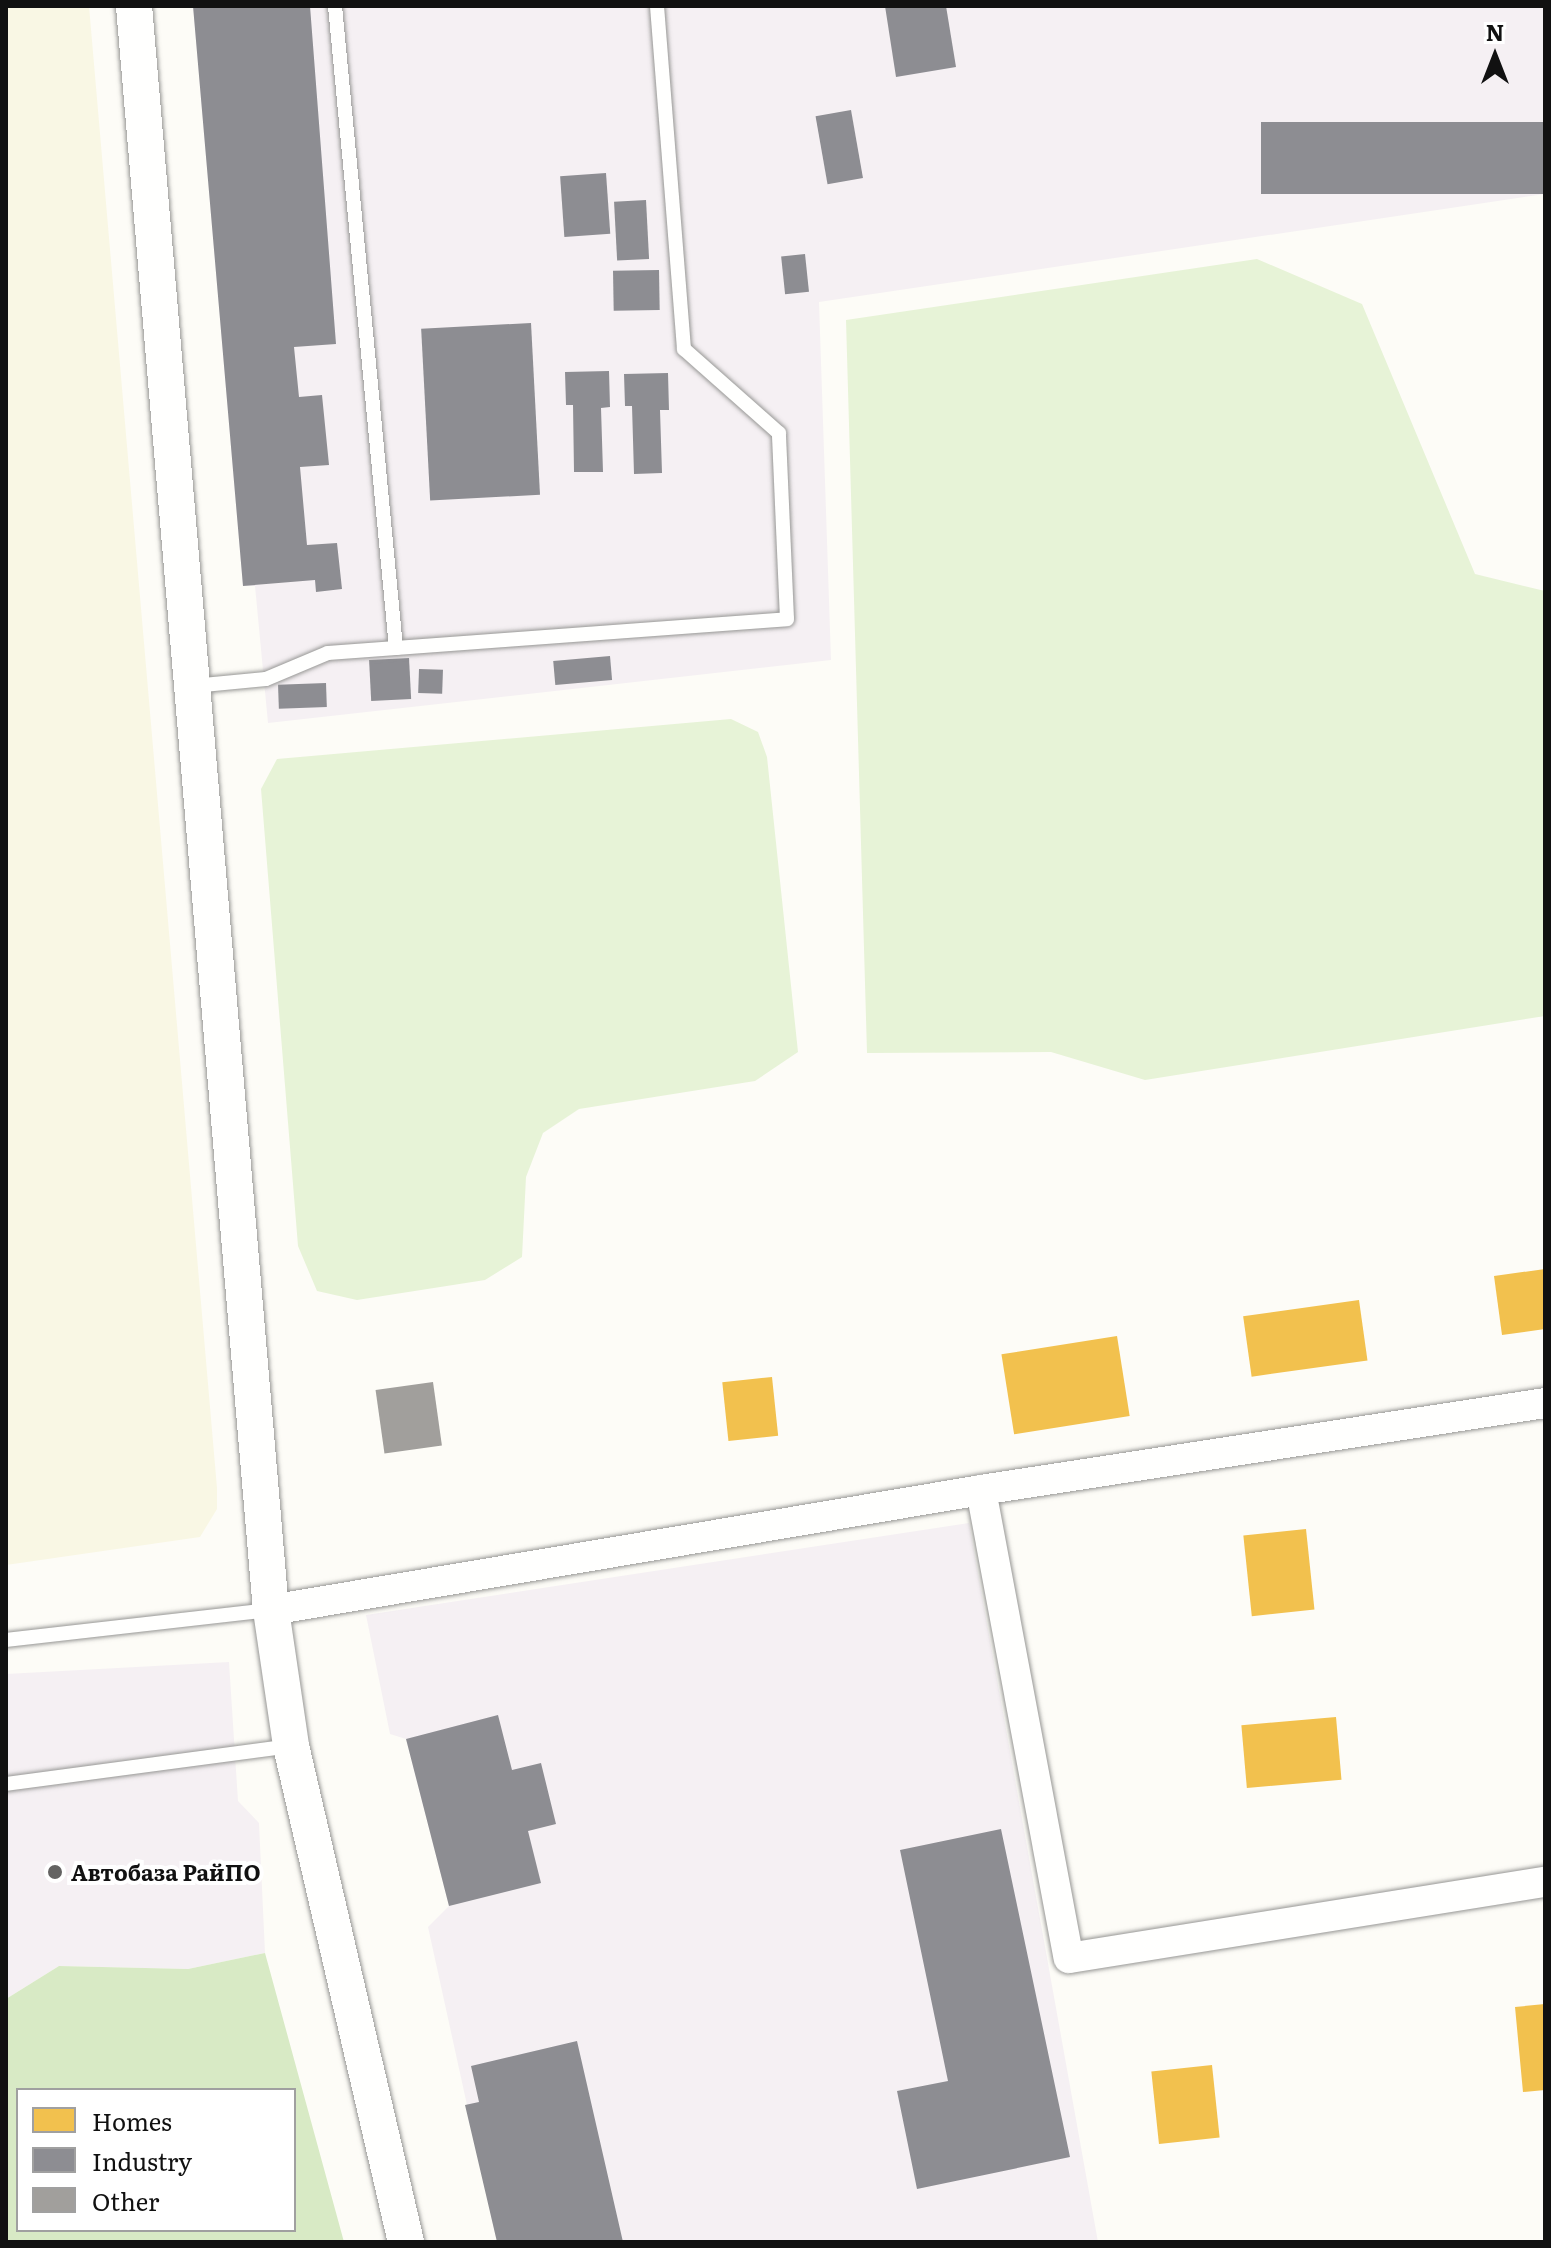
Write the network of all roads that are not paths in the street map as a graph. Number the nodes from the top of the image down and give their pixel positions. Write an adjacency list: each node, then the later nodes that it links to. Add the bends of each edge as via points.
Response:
1 (134, 6): 5 (street)
2 (335, 6): 4 (lane)
3 (657, 6): 4 (lane, via 684,349 779,433 787,619)
4 (396, 648): 5 (lane, via 328,653 266,679)
5 (192, 686): 8 (street)
6 (1545, 1403): 7 (street)
7 (981, 1490): 8 (street); 12 (street, via 1069,1958)
8 (271, 1610): 9 (lane); 10 (street)
9 (6, 1640)
10 (291, 1746): 11 (lane); 13 (street)
11 (6, 1784)
12 (1545, 1882)
13 (406, 2242)

